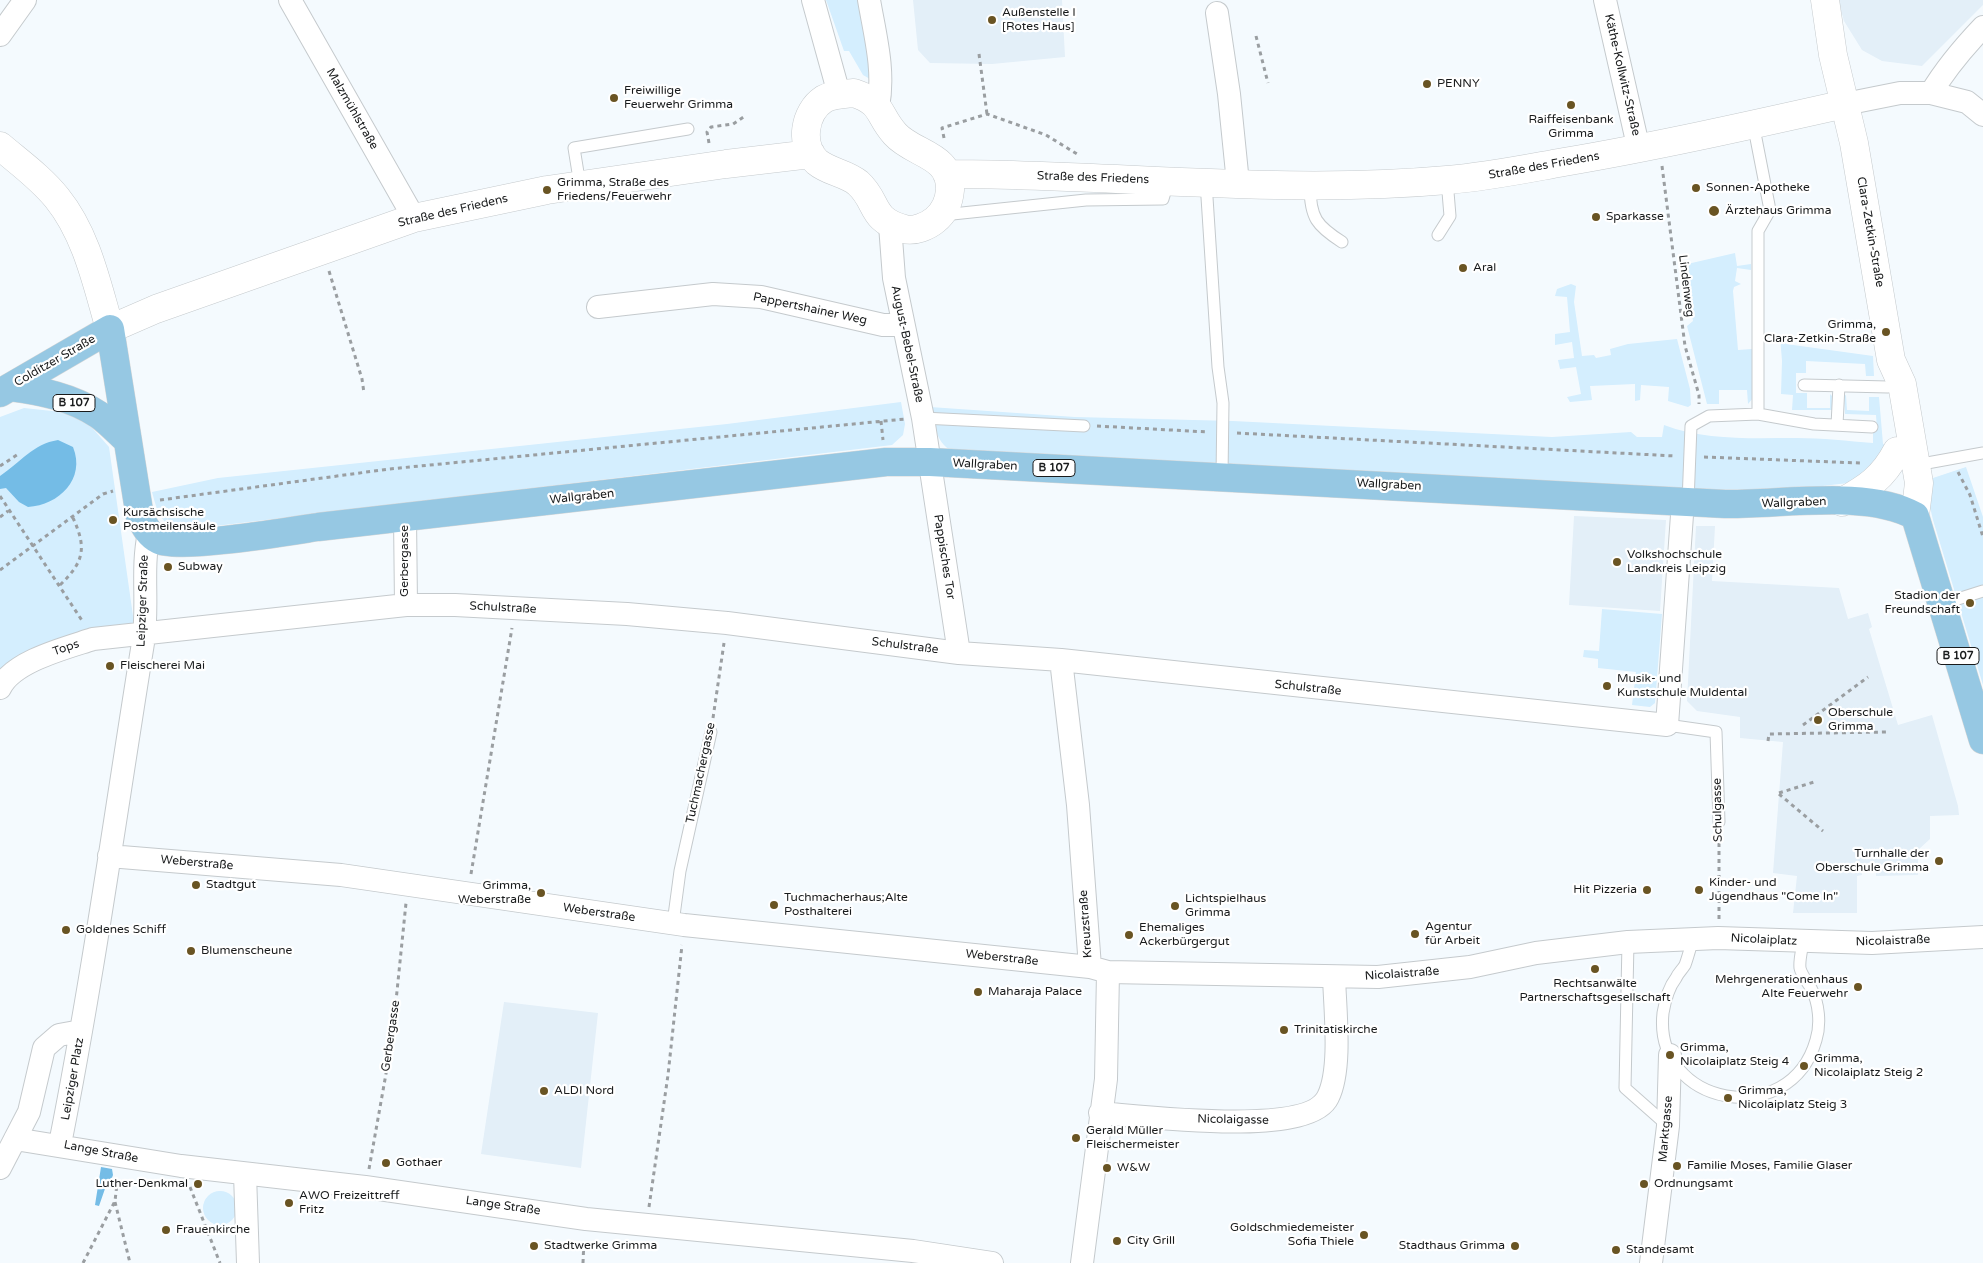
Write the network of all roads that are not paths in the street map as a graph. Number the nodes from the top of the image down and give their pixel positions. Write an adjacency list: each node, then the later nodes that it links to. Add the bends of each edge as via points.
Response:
1 (25, 0): 9 (street)
2 (290, 0): 28 (street, Malzmühlstraße)
3 (813, 0): 11 (street)
4 (869, 0): 13 (street, via 880,64 882,90)
5 (1605, 0): 18 (street, Käthe-Kollwitz-Straße)
6 (1825, 0): 12 (street, Clara-Zetkin-Straße, via 1833,55)
7 (1217, 13): 24 (street, via 1230,94)
8 (1983, 27): 10 (street, via 1961,49)
9 (0, 35)
10 (1931, 93): 12 (street, via 1900,93); 14 (street, via 1967,102)
11 (839, 94): 13 (street, via 863,96); 19 (street, via 825,98 810,114 806,139)
12 (1845, 104): 15 (street, Straße des Friedens); 35 (street, Clara-Zetkin-Straße, via 1861,180)
13 (878, 107): 20 (street, via 895,134 936,158)
14 (1983, 115)
15 (1753, 123): 18 (street, Straße des Friedens); 39 (lane, via 1770,210 1758,231)
16 (688, 129): 25 (lane, via 574,148)
17 (0, 146): 34 (street, via 58,199 76,229 90,263)
18 (1649, 148): 22 (street, Straße des Friedens)
19 (811, 154): 25 (street, Straße des Friedens); 29 (street, via 826,168 857,182 881,218)
20 (947, 174): 21 (street, Straße des Friedens); 27 (street, via 950,197)
21 (1168, 180): 23 (street, Straße des Friedens); 27 (lane, via 1163,199 1086,200)
22 (1447, 180): 26 (street, Straße des Friedens); 30 (lane, via 1450,216)
23 (1206, 182): 24 (street, Straße des Friedens); 48 (lane, via 1223,403)
24 (1238, 183): 26 (street, Straße des Friedens)
25 (580, 185): 28 (street, Straße des Friedens)
26 (1310, 186): 31 (lane, via 1310,204 1316,222)
27 (941, 215): 29 (street, via 919,228 907,230)
28 (414, 218): 34 (street, Straße des Friedens, via 156,309)
29 (890, 225): 33 (street, August-Bebel-Straße, via 894,278)
30 (1438, 235)
31 (1342, 242)
32 (598, 307): 33 (street, Pappertshainer Weg, via 713,294 761,296 883,325)
33 (903, 325): 40 (street, August-Bebel-Straße)
34 (110, 329): 38 (main road, Colditzer Straße / B 107); 44 (main road)
35 (1889, 374): 37 (lane); 46 (street, Clara-Zetkin-Straße, via 1902,384)
36 (1804, 385): 37 (lane)
37 (1839, 385): 41 (lane)
38 (5, 390): 44 (main road, B 107, via 45,391 81,405 99,415)
39 (1758, 414): 41 (lane); 49 (lane, via 1709,416 1691,426)
40 (923, 418): 42 (lane); 47 (street, August-Bebel-Straße)
41 (1837, 425): 43 (lane)
42 (1084, 426)
43 (1872, 427)
44 (128, 441): 53 (main road, via 140,517)
45 (1983, 453): 46 (lane)
46 (1913, 460): 50 (street, via 1888,469 1864,490); 51 (street, Clara-Zetkin-Straße, via 1919,483)
47 (930, 462): 48 (main road, Wallgraben / B 107); 52 (main road, Wallgraben / B 107, via 877,463); 58 (street, Pappisches Tor)
48 (1222, 476): 49 (main road, Wallgraben / B 107)
49 (1686, 501): 50 (main road, Wallgraben / B 107, via 1758,504); 61 (street)
50 (1842, 502): 51 (main road, Wallgraben / B 107, via 1875,503)
51 (1909, 512): 55 (main road, B 107)
52 (405, 517): 53 (main road, Wallgraben / B 107, via 170,544); 56 (street, Gerbergasse)
53 (149, 534): 57 (street, Leipziger Straße, via 144,553)
54 (1983, 591): 55 (lane)
55 (1942, 604): 63 (main road, B 107)
56 (406, 605): 57 (street, Schulstraße); 58 (street, Schulstraße, via 627,614 727,623)
57 (144, 635): 60 (street, Tops, via 93,640 51,653 4,678); 65 (street, Leipziger Straße)
58 (959, 653): 59 (street, Schulstraße)
59 (1061, 660): 61 (street, Schulstraße); 71 (street, Kreuzstraße)
60 (0, 688)
61 (1666, 725): 64 (lane, Schulgasse, via 1716,732)
62 (711, 732): 66 (lane, Tuchmachergasse, via 680,871)
63 (1983, 740)
64 (1719, 822)
65 (109, 856): 66 (street, Weberstraße, via 341,875); 73 (street, Leipziger Straße)
66 (679, 924): 71 (street, Weberstraße)
67 (1983, 937): 70 (street, Nicolaistraße, via 1872,943)
68 (1693, 940): 69 (street, Nicolaistraße); 70 (street, Nicolaiplatz); 74 (lane, Nicolaiplatz, via 1684,967 1669,990 1663,1014 1664,1036)
69 (1628, 942): 72 (street, Nicolaistraße, via 1536,953 1421,974); 76 (lane, via 1625,1088)
70 (1803, 942): 74 (lane, Nicolaiplatz, via 1800,969 1814,993 1819,1021 1812,1052 1795,1077 1767,1094 1728,1098 1696,1084)
71 (1099, 970): 72 (street, Nicolaistraße); 75 (street, Kreuzstraße, via 1106,1079)
72 (1334, 977): 75 (street, Nicolaigasse, via 1336,1074 1328,1099 1313,1112 1290,1119 1259,1122)
73 (81, 1031): 77 (street, Leipziger Platz, via 58,1035 44,1048 29,1112); 78 (street, Leipziger Platz)
74 (1670, 1055): 76 (street, Marktgasse)
75 (1100, 1113): 83 (street, Kreuzstraße)
76 (1668, 1126): 84 (street, Marktgasse)
77 (15, 1139): 78 (street, Lange Straße); 79 (street)
78 (60, 1144): 80 (street, Lange Straße, via 120,1157)
79 (0, 1168)
80 (256, 1175): 81 (street); 82 (street, Lange Straße, via 366,1187 586,1219 913,1251)
81 (248, 1263)
82 (992, 1263)
83 (1082, 1263)
84 (1652, 1263)

